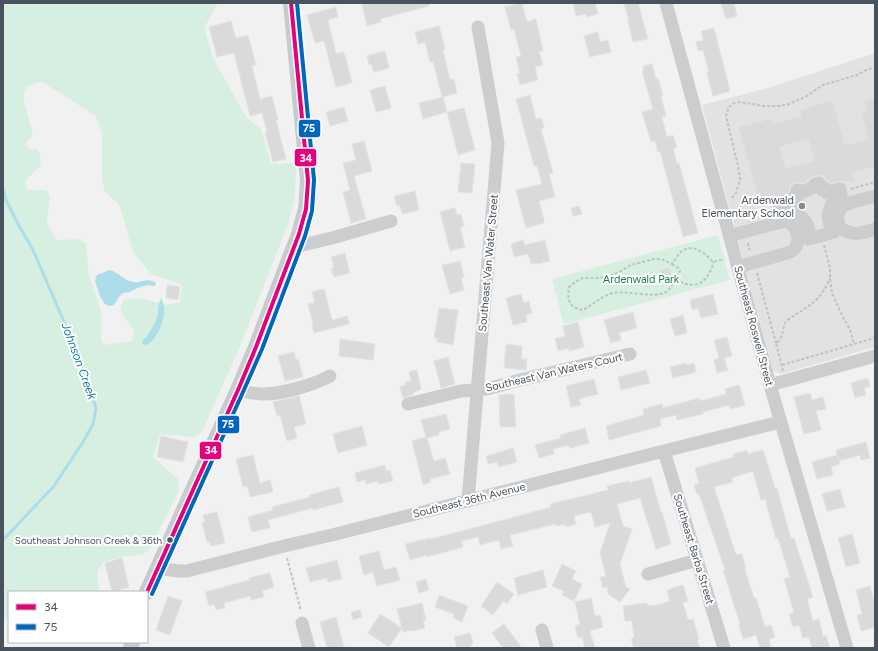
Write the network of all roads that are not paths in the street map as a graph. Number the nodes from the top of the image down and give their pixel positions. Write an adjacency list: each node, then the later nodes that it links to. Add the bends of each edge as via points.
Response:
1 (291, 3): 9 (main road, via 308,181 306,209)
2 (666, 3): 7 (street, Southeast Roswell Street)
3 (478, 28): 16 (street, Southeast Van Water Street, via 498,143)
4 (875, 196): 6 (street, via 841,207 837,218 840,228 851,234)
5 (391, 221): 9 (street)
6 (875, 229)
7 (729, 236): 10 (street, Southeast Roswell Street); 10 (street, via 781,222 788,222 798,234 798,244 787,253 753,263)
8 (822, 236): 8 (street, via 809,239 809,231 803,219 796,213 780,211 779,206 795,202 797,190 806,190 820,183 822,190 826,189 827,193 840,189 841,192 828,213 829,223 834,232)
9 (294, 247): 15 (main road)
10 (736, 262): 14 (street, Southeast Roswell Street)
11 (630, 354): 16 (street, Southeast Van Waters Court)
12 (875, 356): 14 (street)
13 (330, 376): 15 (street, via 276,393 263,394)
14 (770, 385): 18 (street, Southeast Roswell Street)
15 (238, 390): 22 (main road)
16 (477, 390): 17 (street, Southeast Van Waters Court, via 461,391); 20 (street, Southeast Van Water Street)
17 (408, 404)
18 (780, 422): 19 (street, Southeast 36th Avenue); 30 (street, Southeast Roswell Street)
19 (664, 451): 20 (street, Southeast 36th Avenue); 21 (street, Southeast Barba Street)
20 (468, 501): 22 (street, Southeast 36th Avenue, via 186,571)
21 (697, 560): 23 (street); 29 (street, Southeast Barba Street)
22 (157, 568): 24 (main road)
23 (648, 574)
24 (147, 591)
25 (302, 622): 27 (street)
26 (542, 630): 28 (street)
27 (309, 648)
28 (547, 648)
29 (724, 648)
30 (847, 648)

